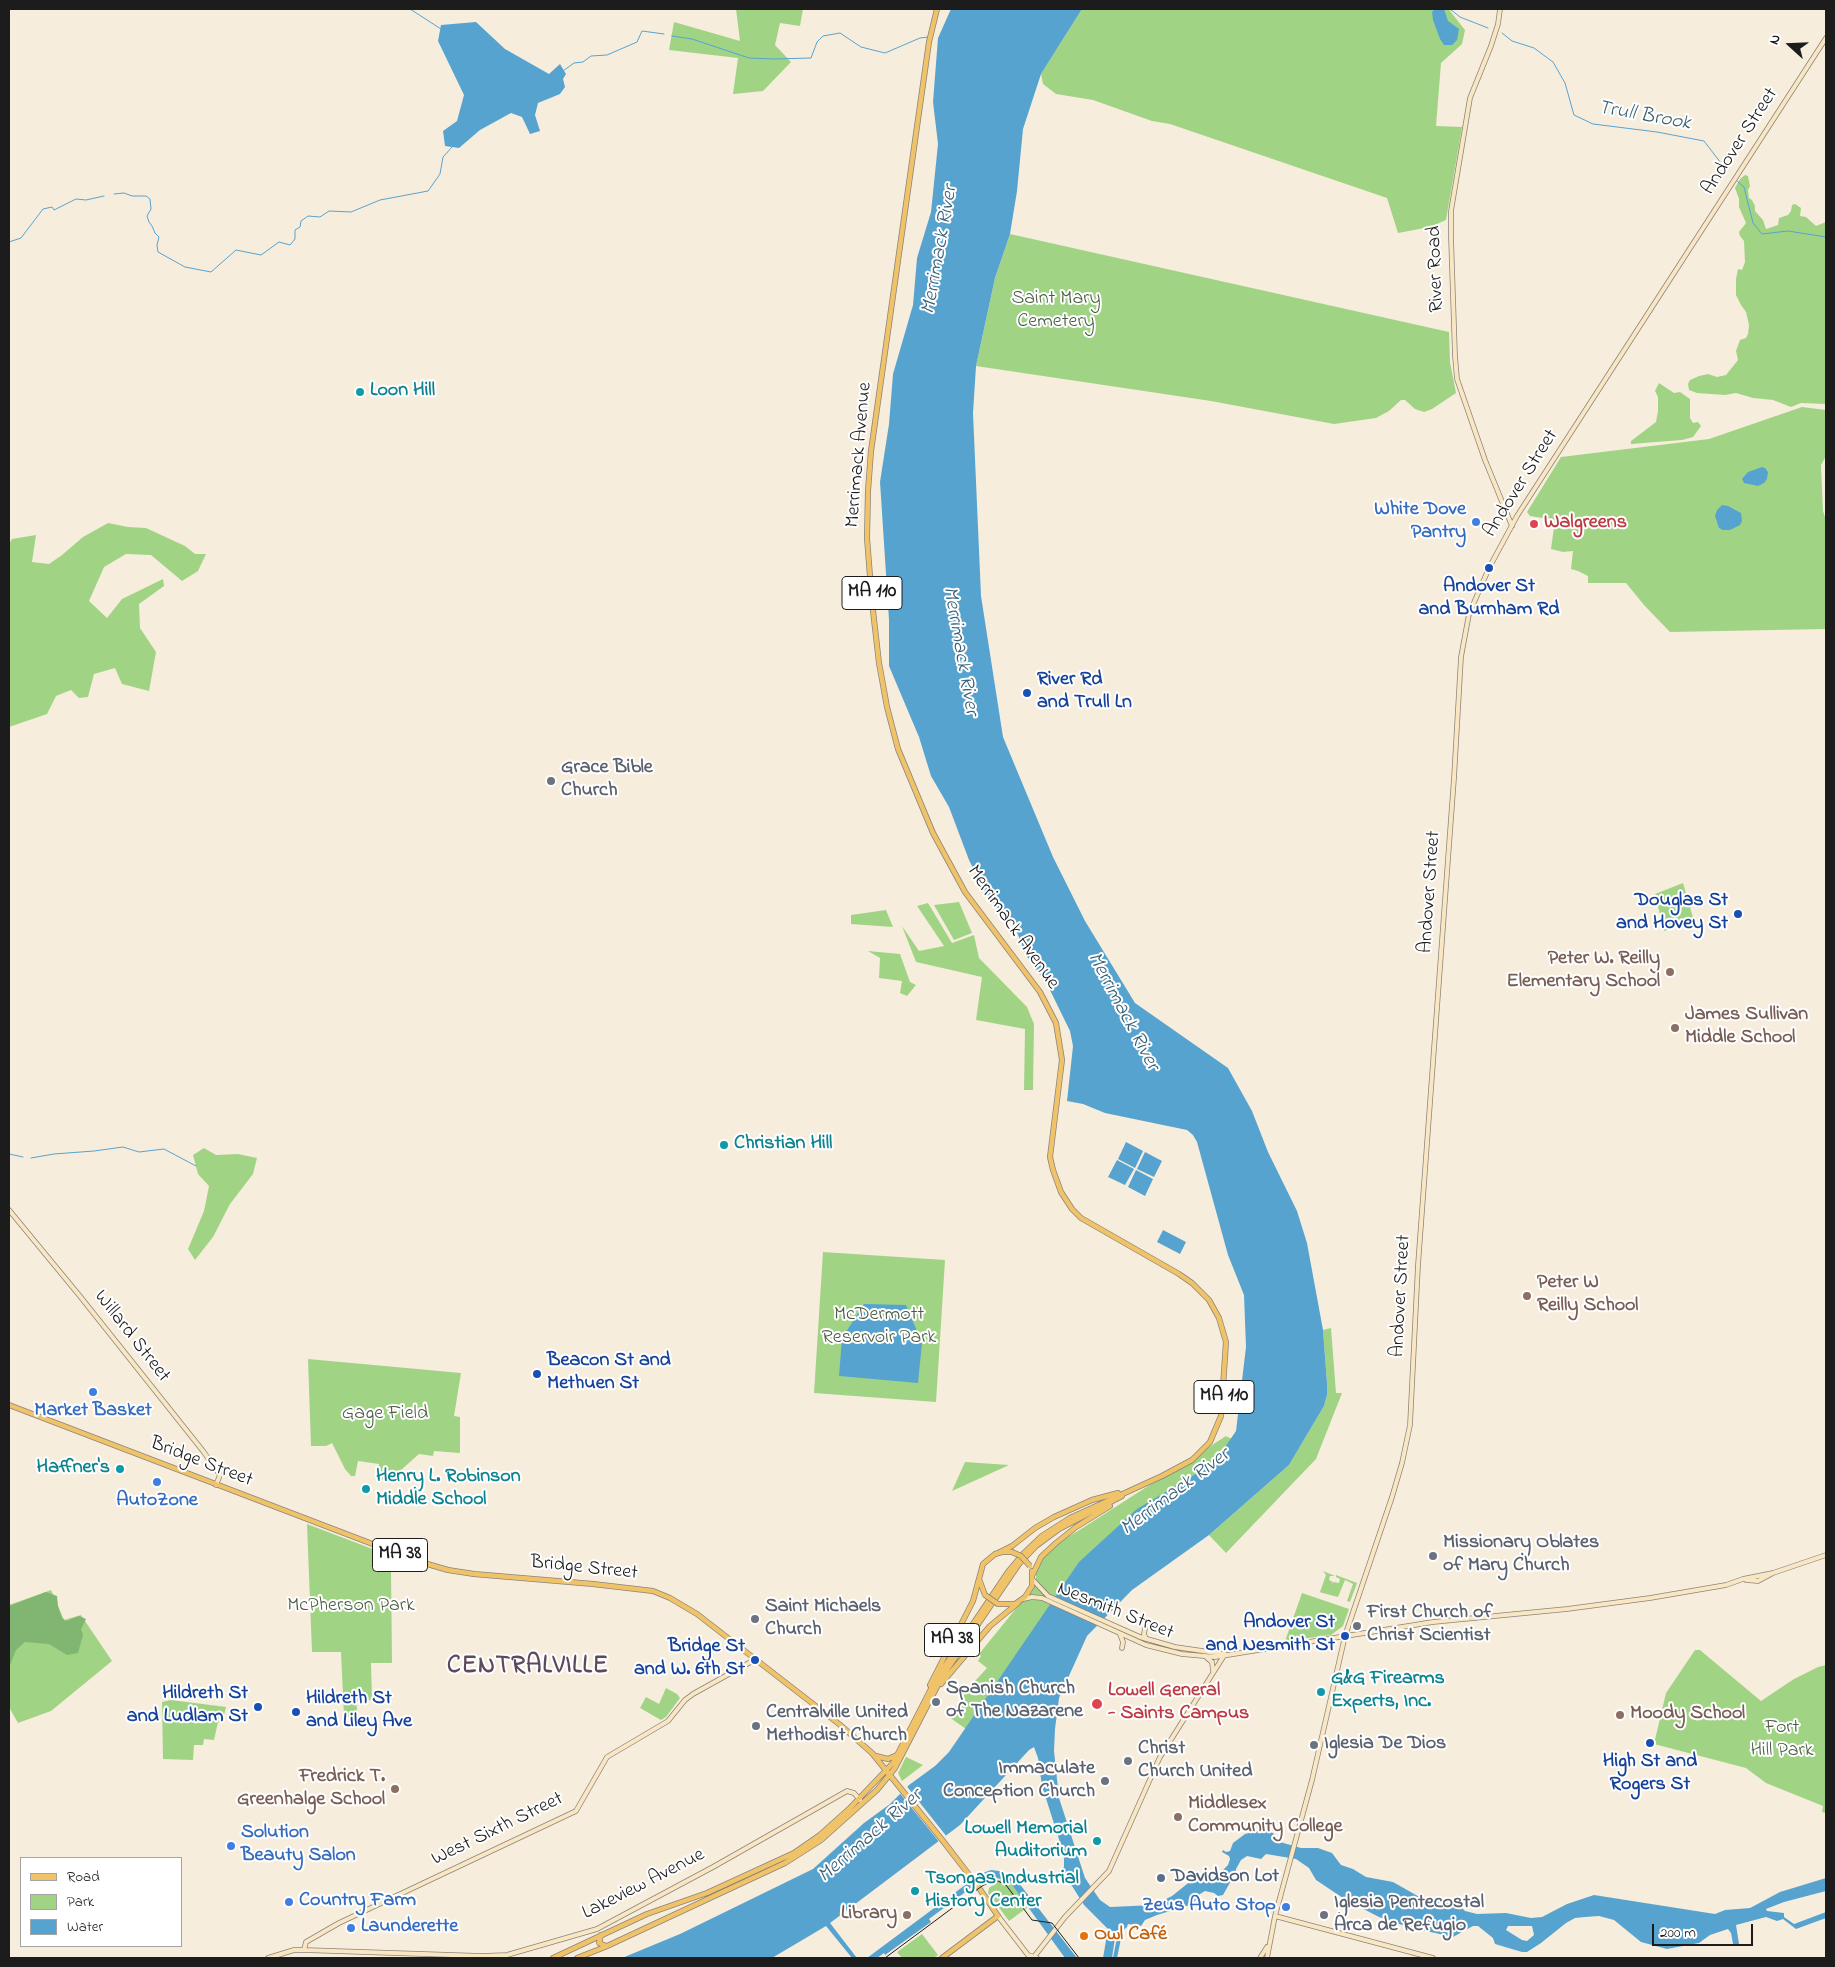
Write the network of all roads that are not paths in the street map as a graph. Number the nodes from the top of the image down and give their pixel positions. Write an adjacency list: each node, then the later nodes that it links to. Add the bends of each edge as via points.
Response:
1 (937, 9): 8 (main road, Merrimack Avenue / MA 110, via 930,33 871,451 868,554 879,663 898,749 933,833 965,892 1040,992 1056,1023 1062,1060 1050,1157 1058,1185 1081,1218 1192,1283 1213,1306 1219,1318 1226,1356 1223,1404 1214,1436 1192,1460)
2 (1500, 9): 4 (main road, River Road, via 1492,46 1470,98 1450,211 1457,379)
3 (1826, 38): 4 (main road, Andover Street)
4 (1512, 526): 20 (main road, Andover Street, via 1488,568 1464,634 1418,1265 1410,1425 1392,1497)
5 (9, 1210): 7 (main road, Willard Street, via 203,1451 220,1475)
6 (9, 1404): 7 (main road, Bridge Street / MA 38)
7 (216, 1485): 25 (main road, Bridge Street / MA 38, via 448,1570 653,1591 697,1614)
8 (1141, 1486): 9 (main road, MA 110, via 1061,1514); 12 (main road, MA 110, via 1062,1538 1042,1557); 27 (main road, via 1064,1525 1032,1551 1011,1574); 28 (main road, via 1070,1518 1029,1548 1008,1572)
9 (998, 1553): 12 (main road, bridge, via 1012,1552 1022,1556); 13 (main road, MA 110, via 986,1561)
10 (1826, 1555): 11 (main road)
11 (1773, 1572): 15 (main road, Nesmith Street); 15 (main road, Nesmith Street, via 1758,1581)
12 (1033, 1574): 14 (main road)
13 (980, 1575): 17 (main road, bridge, via 985,1595 998,1604 1006,1606); 28 (main road, MA 38, via 974,1598)
14 (1033, 1580): 16 (main road, Nesmith Street); 17 (main road, via 1031,1589)
15 (1738, 1581): 20 (main road, Nesmith Street, via 1612,1603 1463,1618)
16 (1047, 1598): 17 (main road, Nesmith Street); 19 (main road, Nesmith Street); 21 (main road, Nesmith Street)
17 (1021, 1601): 27 (main road, MA 38, via 990,1626)
18 (1145, 1628): 21 (main road)
19 (1120, 1634): 22 (main road); 24 (main road, Nesmith Street, via 1164,1650)
20 (1345, 1636): 23 (main road, Nesmith Street); 35 (main road, Andover Street, via 1312,1781)
21 (1148, 1640): 23 (main road, Nesmith Street)
22 (1122, 1648)
23 (1225, 1654): 24 (main road, Nesmith Street); 26 (main road)
24 (1203, 1656): 26 (main road, via 1212,1662)
25 (756, 1659): 29 (main road, Bridge Street / MA 38); 41 (main road, West Sixth Street, via 693,1694 668,1721 607,1757 576,1811 339,1923 306,1942)
26 (1211, 1675): 48 (main road, via 1160,1757 1109,1871 1056,1929)
27 (933, 1693): 31 (main road, MA 38, via 905,1752)
28 (922, 1704): 30 (main road, MA 38)
29 (873, 1754): 30 (main road, via 887,1759); 31 (main road, Bridge Street / MA 38)
30 (898, 1754): 31 (main road)
31 (888, 1773): 32 (main road); 33 (main road); 34 (main road, Bridge Street, via 943,1840)
32 (859, 1798): 33 (main road); 36 (main road, via 820,1835 789,1856); 42 (main road, Lakeview Avenue, via 847,1791 619,1918 582,1934 498,1957)
33 (863, 1803): 37 (main road, via 799,1855)
34 (998, 1916): 47 (main road); 48 (main road, Bridge Street, via 1028,1955)
35 (1275, 1916): 39 (main road, Andover Street); 51 (main road)
36 (635, 1920): 37 (main road, via 640,1923); 38 (main road)
37 (640, 1930): 40 (main road)
38 (601, 1935): 40 (main road, via 600,1943); 45 (main road)
39 (1268, 1945): 49 (main road); 50 (main road)
40 (607, 1946): 46 (main road)
41 (304, 1950): 42 (main road, Lakeview Avenue); 43 (main road, Lakeview Avenue)
42 (356, 1952): 44 (main road)
43 (268, 1958)
44 (359, 1958)
45 (553, 1958)
46 (578, 1958)
47 (942, 1958)
48 (1035, 1958)
49 (1260, 1958)
50 (1267, 1958)
51 (1433, 1958)

